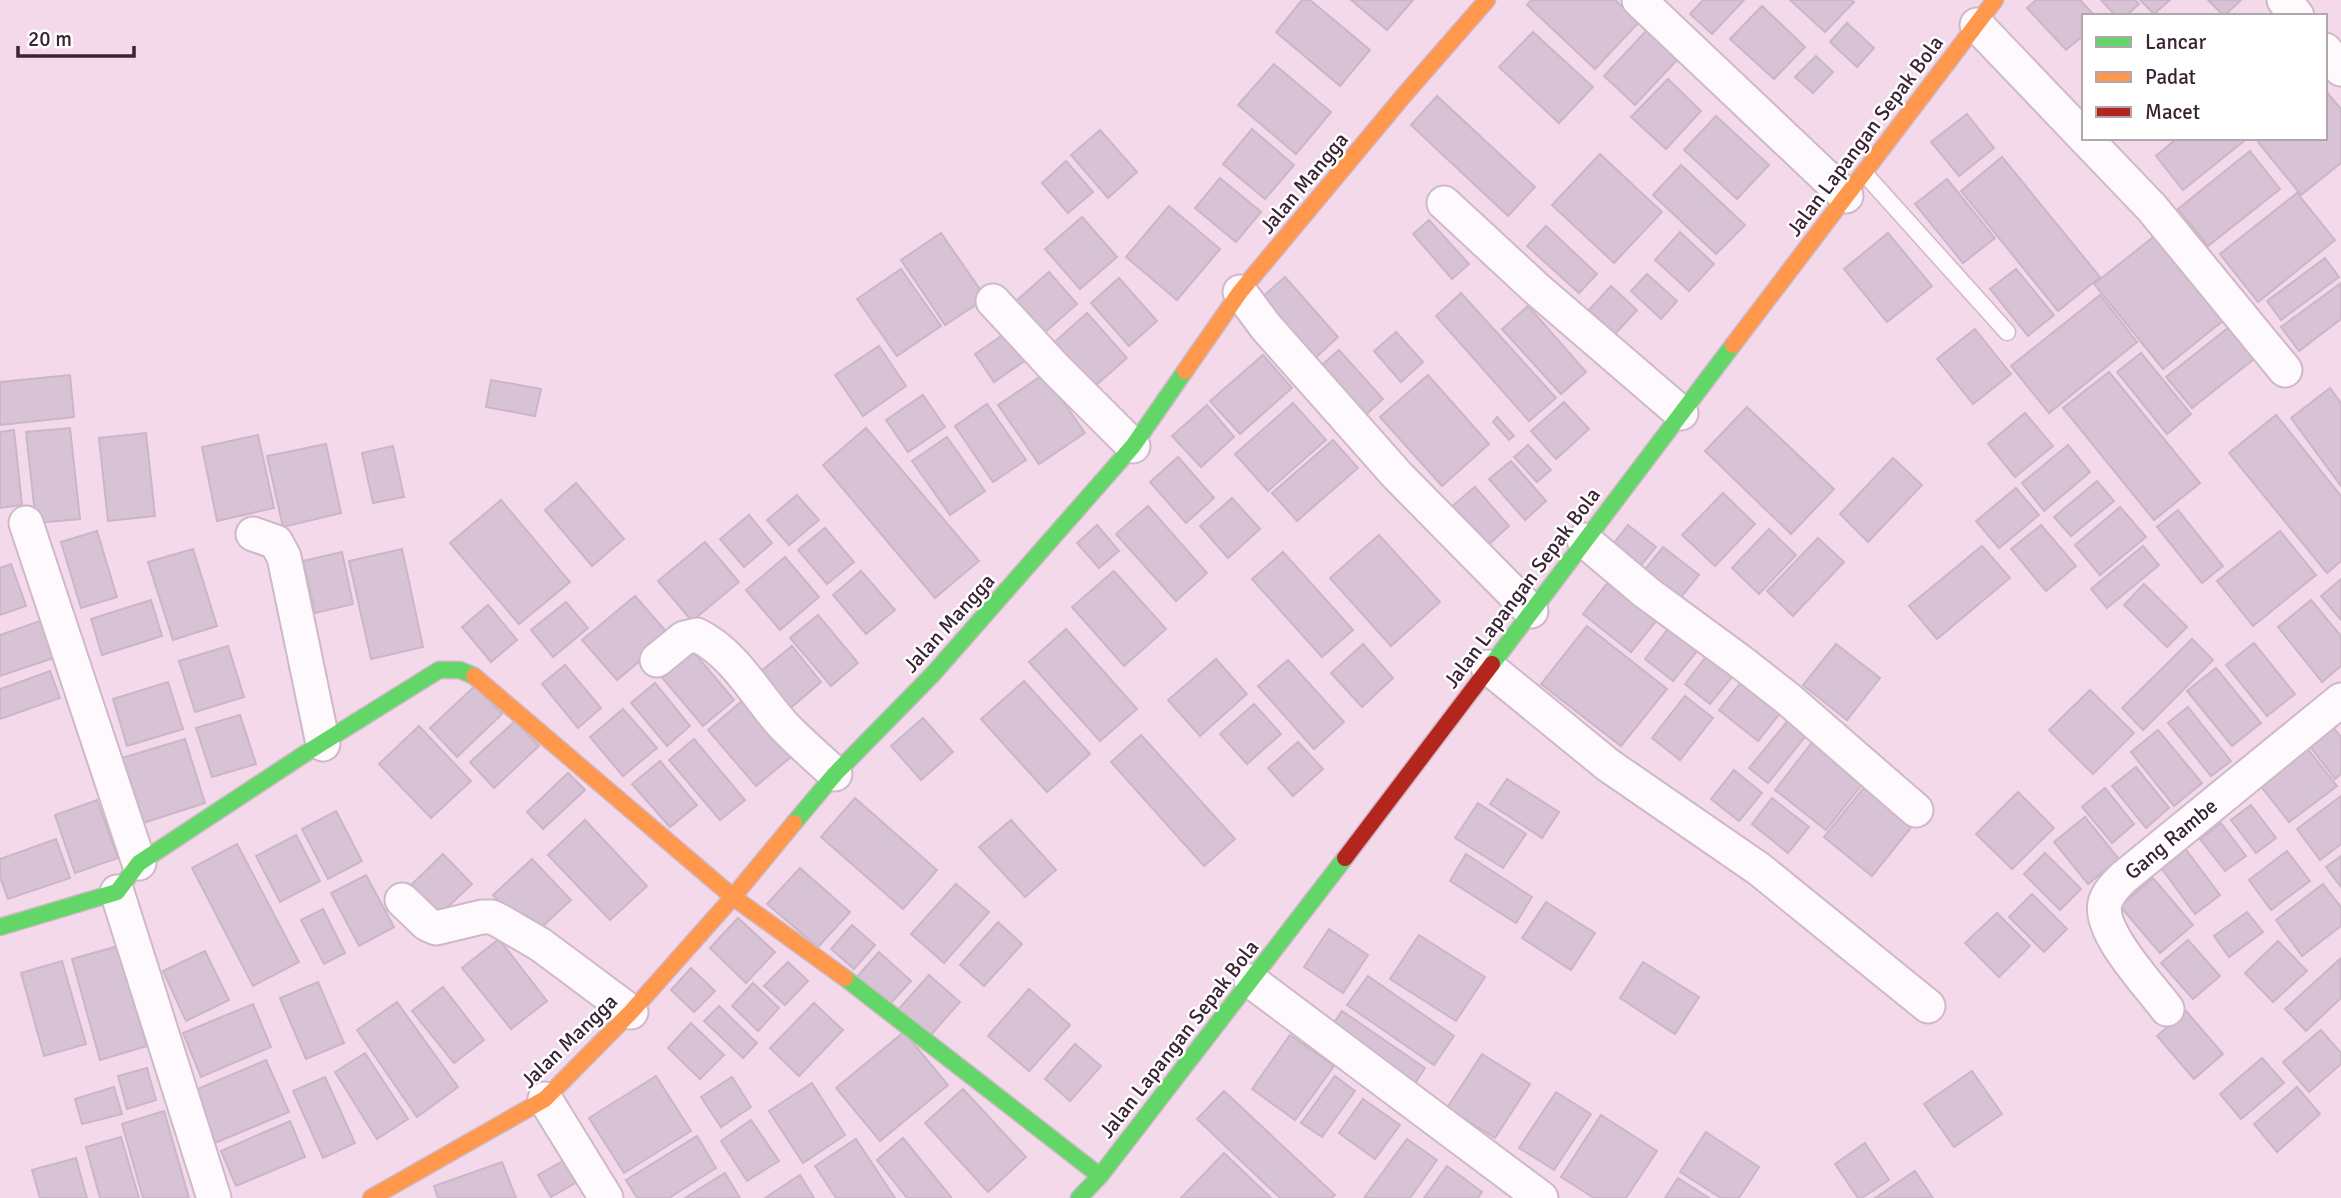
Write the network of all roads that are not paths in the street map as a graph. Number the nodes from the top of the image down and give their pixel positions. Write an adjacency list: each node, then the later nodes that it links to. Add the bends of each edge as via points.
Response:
1 (1487, 0): 12 (street, Jalan Mangga)
2 (1639, 0): 10 (street)
3 (2284, 0): 5 (street)
4 (1986, 12): 8 (street); 10 (street, Jalan Lapangan Sepak Bola)
5 (2295, 14)
6 (2327, 52): 7 (street)
7 (2341, 69)
8 (2082, 135)
9 (2086, 140): 15 (street, via 2151,208)
10 (1855, 185): 14 (lane); 16 (street, Jalan Lapangan Sepak Bola)
11 (1444, 203): 16 (street)
12 (1240, 292): 17 (street, Jalan Mangga); 21 (street, via 1396,475)
13 (993, 301): 17 (street)
14 (2007, 332)
15 (2285, 370)
16 (1681, 413): 20 (street, Jalan Lapangan Sepak Bola)
17 (1133, 446): 26 (street, Jalan Mangga, via 933,674)
18 (26, 523): 28 (street)
19 (253, 534): 25 (street, via 276,542 284,557)
20 (1584, 540): 21 (street, Jalan Lapangan Sepak Bola); 27 (street, via 1787,698)
21 (1531, 611): 23 (street, Jalan Lapangan Sepak Bola)
22 (657, 660): 26 (street, via 684,638 697,635 711,642 783,725)
23 (1488, 667): 33 (street, Jalan Lapangan Sepak Bola); 34 (street, via 1608,765 1759,869)
24 (2341, 700): 35 (street, Gang Rambe, via 2112,890 2105,903 2105,921)
25 (323, 744): 28 (street); 30 (street, via 430,675 454,667 463,669)
26 (835, 774): 30 (street, Jalan Mangga)
27 (1916, 810)
28 (139, 863): 29 (street)
29 (117, 892): 32 (street); 39 (street)
30 (733, 897): 36 (street, Jalan Mangga); 38 (street, via 822,960)
31 (402, 900): 36 (street, via 436,928 492,917 541,945)
32 (0, 927)
33 (1251, 981): 38 (street, Jalan Lapangan Sepak Bola); 42 (street)
34 (1928, 1006)
35 (2167, 1009)
36 (631, 1012): 37 (street, Jalan Mangga)
37 (545, 1099): 40 (street, Jalan Mangga); 41 (street)
38 (1091, 1190)
39 (214, 1198)
40 (371, 1198)
41 (606, 1198)
42 (1541, 1198)

